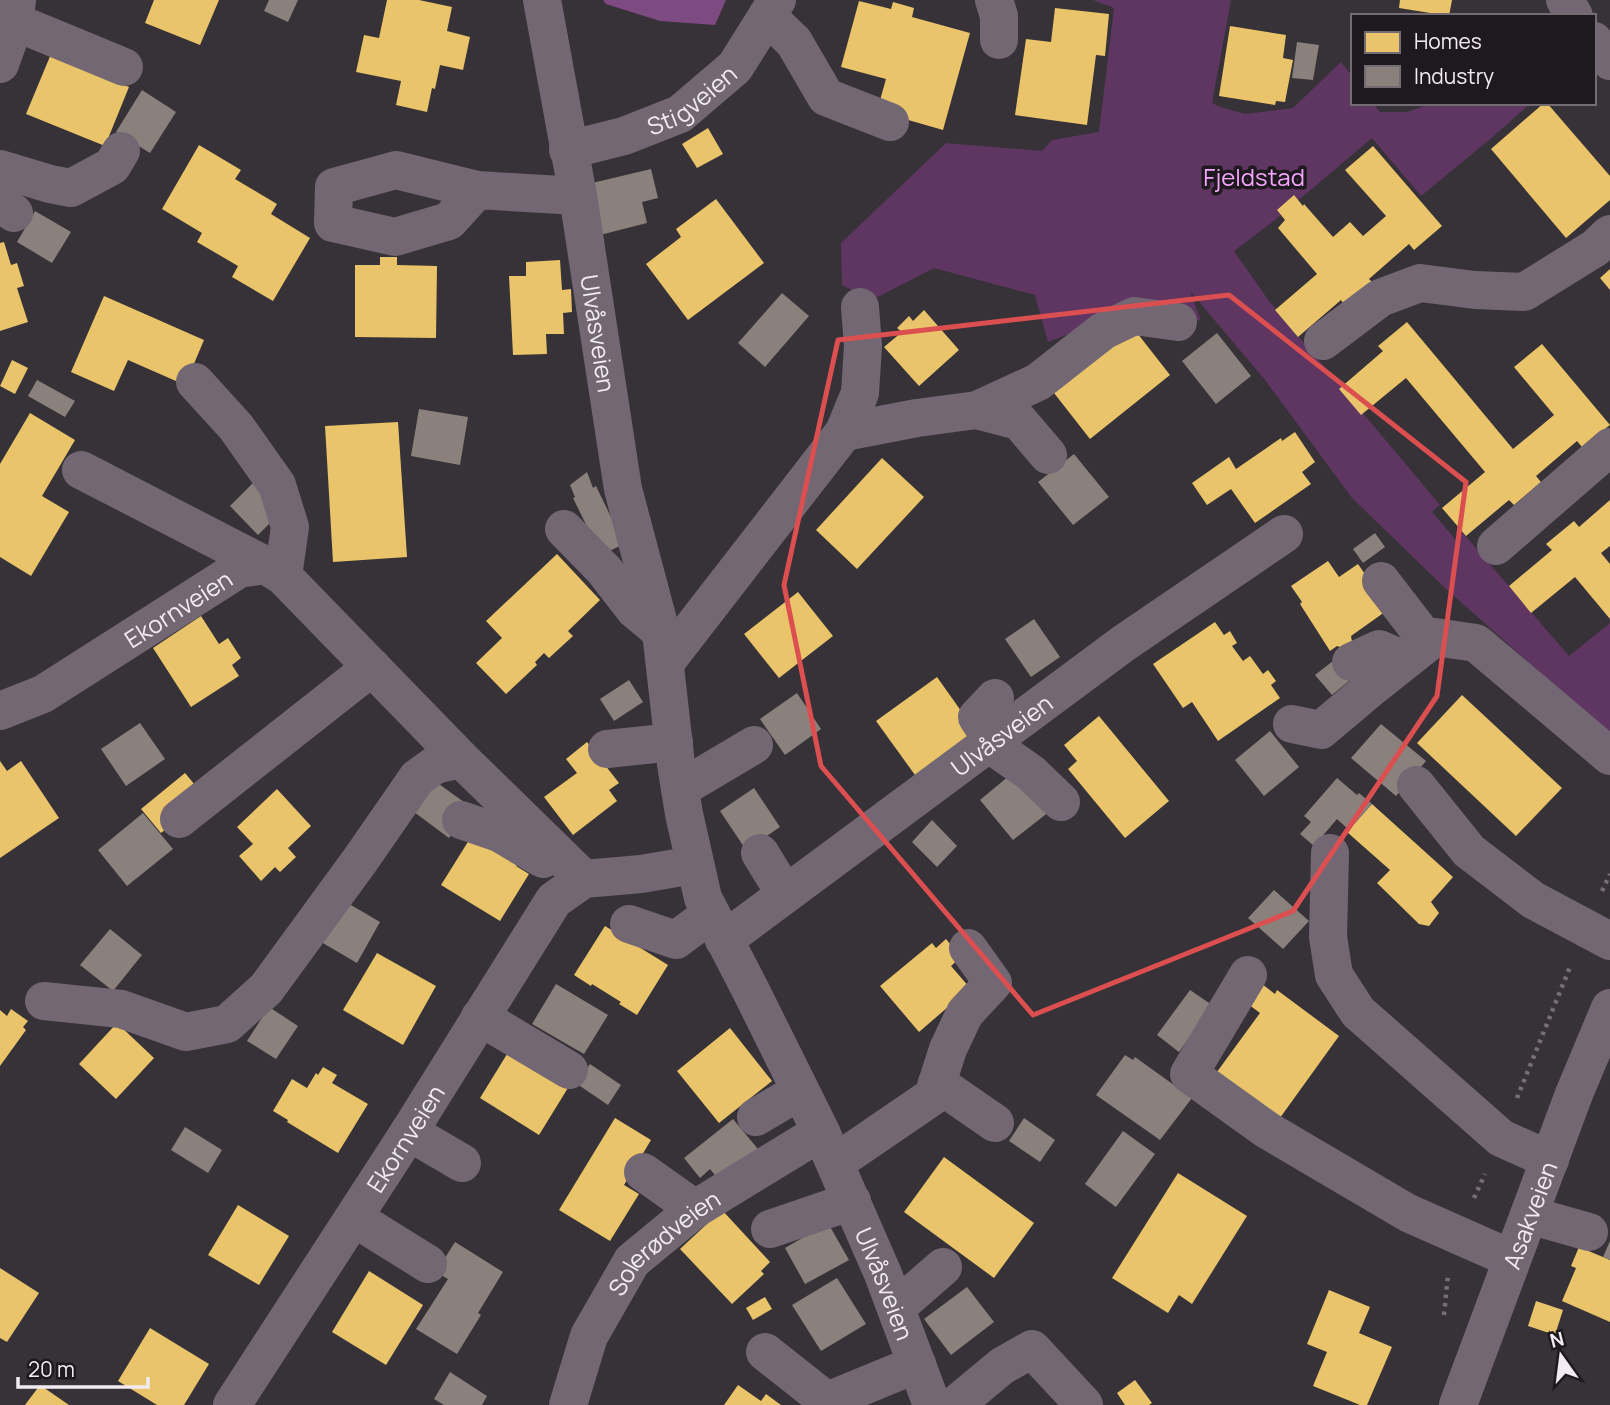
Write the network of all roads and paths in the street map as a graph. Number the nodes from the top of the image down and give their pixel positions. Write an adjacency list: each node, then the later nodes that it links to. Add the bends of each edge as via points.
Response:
1 (542, 0): 11 (street, Ulvåsveien)
2 (994, 0): 5 (street)
3 (772, 8): 10 (street, via 826,97); 11 (street, Stigveien, via 735,67 680,114 624,136)
4 (16, 11): 8 (street); 9 (street)
5 (999, 40)
6 (1596, 44): 7 (street)
7 (1610, 61)
8 (0, 64)
9 (124, 67)
10 (890, 122)
11 (568, 150): 15 (street, Ulvåsveien)
12 (121, 151): 13 (street, via 112,166 71,188)
13 (0, 169)
14 (477, 190): 15 (street)
15 (578, 196): 31 (street, Ulvåsveien, via 623,489)
16 (1610, 234): 19 (street, via 1524,292 1420,283 1380,298)
17 (860, 307): 22 (street, via 860,393)
18 (1178, 323): 21 (street, via 1134,316 1103,331 1038,382)
19 (1323, 341)
20 (195, 382): 29 (street, via 236,427 277,485 290,527)
21 (977, 410): 22 (street); 24 (street, via 1018,421)
22 (844, 432): 31 (street)
23 (1610, 447): 28 (street)
24 (1048, 455)
25 (82, 470): 29 (street)
26 (564, 529): 31 (street, via 604,570)
27 (1284, 534): 39 (street, Ulvåsveien)
28 (1496, 546)
29 (274, 571): 34 (street); 36 (street, Ekornveien, via 239,569 43,694)
30 (1381, 581): 32 (street)
31 (663, 647): 38 (street, Ulvåsveien)
32 (1417, 651): 33 (street, via 1379,649); 37 (street, via 1321,730); 42 (street, via 1435,636 1476,643)
33 (1351, 662)
34 (372, 667): 43 (street); 47 (street)
35 (995, 698): 39 (street, via 977,717)
36 (0, 711)
37 (1292, 724)
38 (674, 742): 41 (street); 45 (street, Ulvåsveien)
39 (990, 742): 46 (street); 53 (street, Ulvåsveien)
40 (754, 745): 45 (street)
41 (607, 749)
42 (1610, 757)
43 (461, 759): 52 (street); 59 (street, via 435,765 418,778 266,989 227,1024 186,1032 121,1009)
44 (1416, 785): 56 (street, via 1469,851 1533,901)
45 (680, 789): 51 (street, Ulvåsveien)
46 (1061, 802)
47 (178, 819)
48 (461, 820): 52 (street, via 499,833 545,861)
49 (1330, 852): 69 (street, via 1328,937 1334,975 1358,1012 1501,1138)
50 (760, 853): 53 (street)
51 (694, 865): 52 (street, via 641,874); 55 (street, Ulvåsveien)
52 (577, 871): 60 (street, Ekornveien)
53 (785, 894): 55 (street, Ulvåsveien)
54 (629, 924): 55 (street, via 676,940)
55 (717, 927): 64 (street, Ulvåsveien)
56 (1610, 941)
57 (968, 948): 63 (street, via 993,983 965,1013)
58 (1248, 975): 78 (street, via 1189,1074 1267,1130 1408,1213)
59 (44, 1001)
60 (480, 1017): 62 (street); 67 (street, Ekornveien)
61 (1604, 1038): 69 (main road, Asakveien)
62 (569, 1070)
63 (937, 1083): 66 (street); 68 (street, Solerødveien, via 933,1096)
64 (800, 1091): 65 (street); 68 (street, Ulvåsveien)
65 (756, 1116)
66 (995, 1123)
67 (409, 1132): 70 (street); 75 (street, Ekornveien)
68 (828, 1148): 72 (street, Ulvåsveien); 73 (street, Solerødveien)
69 (1550, 1160): 74 (main road, Asakveien)
70 (462, 1163)
71 (643, 1172): 73 (street)
72 (852, 1201): 76 (street); 81 (street, Ulvåsveien)
73 (695, 1209): 85 (street, Solerødveien, via 632,1261 589,1336)
74 (1529, 1215): 77 (street); 78 (main road, Asakveien)
75 (354, 1218): 79 (street); 84 (street, Ekornveien)
76 (770, 1229)
77 (1590, 1232)
78 (1512, 1259): 89 (main road, Asakveien)
79 (428, 1264)
80 (943, 1267): 81 (street)
81 (896, 1308): 83 (street, Ulvåsveien)
82 (765, 1352): 83 (street, via 827,1401)
83 (917, 1364): 86 (street, Ulvåsveien)
84 (236, 1404)
85 (568, 1405)
86 (932, 1405)
87 (955, 1405): 88 (street, via 1002,1366 1032,1349)
88 (1084, 1405)
89 (1458, 1405)

